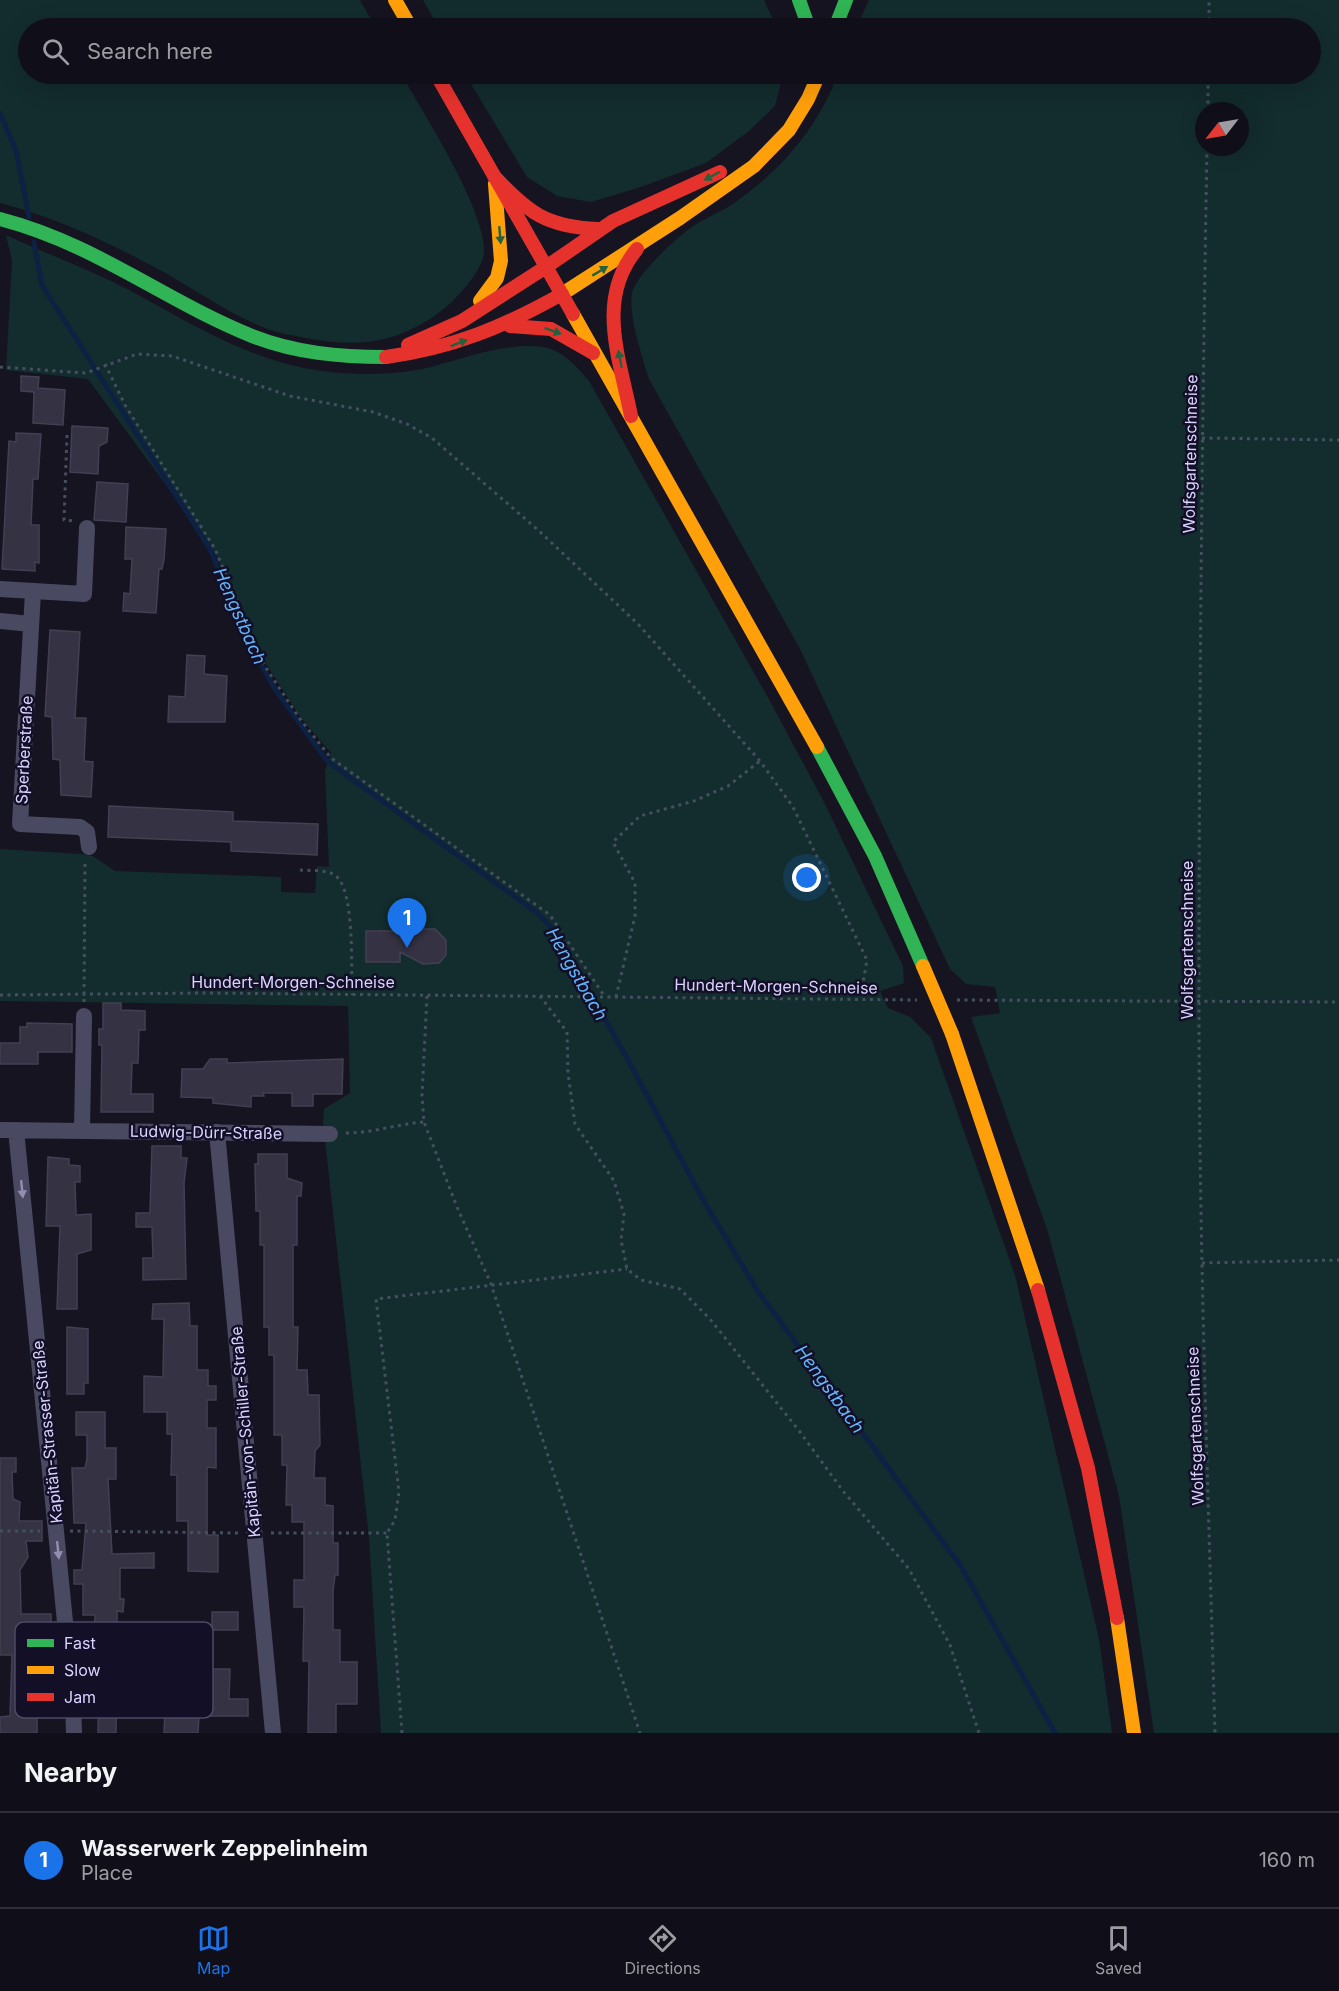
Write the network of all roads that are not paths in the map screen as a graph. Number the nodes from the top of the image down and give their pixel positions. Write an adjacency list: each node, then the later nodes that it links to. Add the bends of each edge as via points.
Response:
1 (395, 0): 4 (main road)
2 (799, 0): 5 (main road)
3 (846, 0): 6 (main road)
4 (405, 18)
5 (805, 18)
6 (839, 18)
7 (442, 84): 10 (main road)
8 (800, 84): 12 (main road, one-way to 12, via 778,125 751,152 680,193)
9 (815, 84): 13 (main road, via 783,138 762,158)
10 (494, 176): 12 (main road, via 517,201 548,222 561,227); 14 (main road); 16 (main road, one-way to 16, via 501,261 497,278)
11 (0, 219): 19 (main road, via 48,232 115,263 208,316 264,342 313,355)
12 (598, 229): 14 (main road)
13 (638, 248): 15 (main road, one-way to 13); 20 (main road, one-way to 13, via 614,315 622,269)
14 (546, 267): 15 (main road); 16 (main road)
15 (562, 294): 17 (main road); 18 (main road)
16 (473, 312): 19 (main road, via 423,341)
17 (503, 326): 18 (main road, one-way to 18, via 551,329); 19 (main road, one-way to 17, via 387,359 448,348)
18 (597, 356): 20 (main road)
19 (361, 358)
20 (632, 416): 36 (main road, bridge, via 875,856 952,1034 1016,1212 1080,1438 1114,1603)
21 (87, 528): 23 (street, via 84,594)
22 (0, 589): 23 (street)
23 (33, 592): 25 (street, Sperberstraße)
24 (0, 621): 25 (street)
25 (31, 624): 26 (street, Sperberstraße, via 21,824 80,827 87,832)
26 (89, 847)
27 (84, 1016): 29 (street)
28 (8, 1130): 29 (street, Ludwig-Dürr-Straße); 32 (street, Kapitän-Strasser-Straße, one-way to 32)
29 (82, 1130): 30 (street, Ludwig-Dürr-Straße)
30 (217, 1132): 31 (street, Ludwig-Dürr-Straße); 35 (street, Kapitän-von-Schiller-Straße)
31 (330, 1134)
32 (65, 1622)
33 (73, 1718): 34 (street, Kapitän-Strasser-Straße, one-way to 34)
34 (74, 1733)
35 (273, 1733)
36 (1134, 1733)

